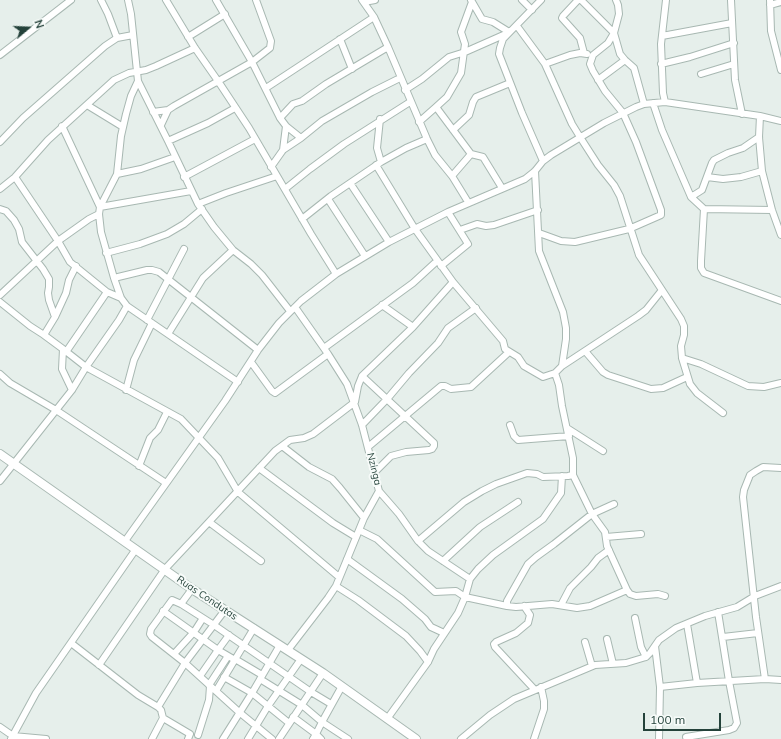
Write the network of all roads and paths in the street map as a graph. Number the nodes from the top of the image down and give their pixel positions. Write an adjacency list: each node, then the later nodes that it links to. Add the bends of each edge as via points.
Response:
1 (101, 0): 29 (street)
2 (128, 0): 26 (street)
3 (216, 0): 20 (street)
4 (256, 0): 39 (street, via 271,46)
5 (375, 0): 15 (street)
6 (522, 0): 19 (street)
7 (541, 0): 19 (street)
8 (578, 0): 35 (street, via 562,18 580,38)
9 (581, 0): 25 (street)
10 (616, 0): 25 (street, via 619,14)
11 (666, 0): 27 (street)
12 (731, 0): 22 (street)
13 (68, 1): 36 (street)
14 (168, 1): 28 (street)
15 (363, 1): 21 (street)
16 (472, 1): 24 (street, via 482,19 493,22); 34 (street, via 461,32 465,40)
17 (781, 2): 18 (street)
18 (770, 3): 44 (street, via 771,31)
19 (532, 10): 23 (street)
20 (225, 14): 28 (street); 39 (street)
21 (374, 17): 30 (street); 32 (street)
22 (732, 23): 27 (street); 31 (street)
23 (517, 26): 24 (street); 40 (street)
24 (509, 32): 34 (street); 51 (street, via 501,43 499,54)
25 (614, 33): 37 (street, via 608,43); 38 (street)
26 (133, 35): 29 (street); 45 (street)
27 (662, 36): 41 (street)
28 (188, 37): 33 (street)
29 (117, 38): 81 (street)
30 (340, 39): 43 (street); 52 (street)
31 (734, 43): 41 (street); 42 (street)
32 (388, 47): 43 (street); 47 (street)
33 (194, 48): 45 (street); 50 (street)
34 (465, 52): 53 (street, via 446,59); 59 (street, via 459,79 447,97)
35 (584, 53): 37 (street); 40 (street)
36 (0, 55)
37 (593, 55): 48 (street, via 590,64)
38 (624, 60): 48 (street); 58 (street, via 634,68)
39 (252, 62): 50 (street); 52 (street)
40 (545, 64): 75 (street)
41 (661, 64): 55 (street)
42 (734, 64): 46 (street); 64 (street)
43 (352, 69): 66 (street, via 302,101 293,104)
44 (781, 70)
45 (137, 72): 49 (street); 57 (street, via 114,80)
46 (701, 74)
47 (400, 78): 53 (street); 78 (street, via 329,117)
48 (598, 80): 63 (street)
49 (138, 81): 62 (street, Nzinga); 73 (street, via 131,96)
50 (218, 81): 60 (street); 61 (street)
51 (510, 83): 74 (street, via 476,97 469,115); 85 (street)
52 (266, 88): 66 (street)
53 (405, 90): 54 (street)
54 (410, 102): 67 (street); 69 (street)
55 (665, 102): 56 (street); 64 (street)
56 (653, 103): 58 (street); 101 (street)
57 (87, 104): 71 (street); 73 (street)
58 (644, 104): 63 (street)
59 (436, 107): 69 (street); 74 (street)
60 (235, 108): 77 (street); 80 (street)
61 (168, 110): 62 (street); 70 (street)
62 (153, 112): 70 (street, Nzinga)
63 (623, 114): 75 (street); 114 (street, via 662,213 659,217)
64 (742, 114): 65 (street)
65 (760, 116): 68 (street); 76 (street)
66 (280, 118): 72 (street)
67 (380, 119): 86 (street); 99 (street)
68 (781, 121)
69 (419, 122): 79 (street)
70 (160, 125): 80 (street, Nzinga)
71 (62, 126): 93 (street); 104 (street)
72 (286, 126): 78 (street); 82 (street)
73 (123, 128): 90 (street)
74 (453, 130): 83 (street)
75 (580, 137): 85 (street); 114 (street, via 620,196)
76 (759, 137): 89 (street); 95 (street, via 743,148 714,160)
77 (255, 138): 87 (street); 94 (street)
78 (302, 138): 82 (street)
79 (427, 139): 86 (street); 92 (street, via 435,155)
80 (168, 141): 84 (street, Nzinga)
81 (0, 142)
82 (284, 150): 87 (street)
83 (471, 154): 92 (street); 97 (street, via 483,156)
84 (175, 157): 90 (street); 94 (street, Nzinga)
85 (542, 161): 88 (street)
86 (378, 163): 96 (street); 113 (street)
87 (271, 167): 91 (street)
88 (535, 171): 97 (street); 108 (street)
89 (762, 171): 95 (street, via 723,179); 109 (street)
90 (117, 174): 104 (street)
91 (277, 176): 99 (street); 105 (street, via 226,193)
92 (452, 176): 103 (street)
93 (15, 177): 98 (street); 118 (street)
94 (184, 177): 100 (street, Nzinga)
95 (707, 177): 101 (street, via 702,190)
96 (350, 183): 102 (street); 119 (street)
97 (502, 188): 103 (street)
98 (0, 189)
99 (285, 189): 112 (street)
100 (191, 192): 104 (street); 105 (street, Nzinga)
101 (691, 197): 107 (street)
102 (328, 199): 112 (street); 123 (street)
103 (468, 202): 110 (street)
104 (100, 207): 111 (street)
105 (200, 207): 121 (street, Nzinga); 122 (street, via 184,224 167,234)
106 (0, 209): 124 (street, via 6,211 14,220 22,242)
107 (704, 209): 109 (street); 136 (street, via 701,261 704,273)
108 (538, 210): 115 (street, via 494,225 476,224); 116 (street)
109 (772, 210): 117 (street)
110 (448, 212): 113 (street); 115 (street)
111 (99, 214): 118 (street); 122 (street)
112 (302, 220): 127 (street)
113 (415, 229): 119 (street); 125 (street)
114 (630, 229): 116 (street, via 570,242); 131 (street, via 639,255)
115 (460, 230): 125 (street, via 468,246)
116 (539, 233): 156 (street, via 541,258 565,324 566,339)
117 (781, 235)
118 (58, 241): 124 (street); 126 (street, via 66,256)
119 (389, 242): 123 (street)
120 (184, 249): 129 (street)
121 (233, 250): 134 (street, via 205,275); 141 (street, Nzinga, via 256,269)
122 (106, 253): 128 (street)
123 (365, 256): 127 (street)
124 (37, 262): 133 (street); 143 (street, via 49,279 49,300)
125 (439, 263): 130 (street); 138 (street)
126 (76, 266): 132 (street); 143 (street)
127 (336, 274): 141 (street)
128 (114, 278): 129 (street, via 152,270 159,272); 135 (street)
129 (167, 280): 134 (street); 144 (street)
130 (453, 282): 140 (street); 145 (street)
131 (662, 290): 151 (street, via 643,313); 154 (street, via 684,326)
132 (107, 292): 135 (street); 150 (street)
133 (0, 295)
134 (191, 296): 147 (street); 149 (street)
135 (121, 298): 139 (street)
136 (781, 301)
137 (2, 303): 142 (street); 146 (street)
138 (382, 305): 145 (street); 148 (street)
139 (127, 306): 144 (street); 157 (street)
140 (476, 308): 152 (street, via 503,341); 166 (street, via 448,328 438,343)
141 (292, 309): 148 (street, Nzinga); 149 (street)
142 (0, 310)
143 (55, 317): 146 (street)
144 (150, 322): 147 (street); 165 (street, via 134,360)
145 (414, 327): 160 (street)
146 (44, 334): 150 (street)
147 (168, 334): 162 (street)
148 (324, 348): 153 (street, Nzinga)
149 (258, 350): 155 (street)
150 (65, 351): 157 (street); 164 (street, via 62,369)
151 (585, 351): 156 (street); 161 (street, via 608,375 651,389 663,388)
152 (508, 352): 158 (street, via 540,376 546,377); 171 (street, via 474,386 451,389 441,386)
153 (328, 354): 155 (street, via 275,393); 167 (street, Nzinga)
154 (682, 358): 161 (street); 163 (street, via 748,386 764,387)
155 (251, 362): 162 (street)
156 (562, 366): 158 (street)
157 (86, 367): 164 (street); 165 (street)
158 (555, 373): 174 (street, via 560,385)
159 (0, 374): 168 (street, via 10,383)
160 (362, 376): 166 (street); 167 (street)
161 (687, 377): 170 (street, via 697,393)
162 (238, 382): 176 (street)
163 (781, 383)
164 (72, 390): 168 (street)
165 (126, 390): 169 (street)
166 (388, 398): 171 (street); 172 (street)
167 (355, 402): 172 (street, Nzinga); 177 (street, via 313,434 290,440)
168 (56, 410): 181 (street); 182 (street)
169 (167, 412): 176 (street, via 181,419); 182 (street, via 158,430 150,438)
170 (723, 413)
171 (406, 416): 178 (street); 185 (street, via 434,446 429,450 395,454)
172 (362, 425): 178 (street, Nzinga)
173 (510, 425): 175 (street, via 518,440)
174 (566, 428): 175 (street); 179 (street)
175 (569, 436): 186 (street)
176 (199, 437): 189 (street); 191 (street, via 220,462)
177 (282, 446): 183 (street); 195 (street, via 309,467 332,479)
178 (368, 447): 185 (street, Nzinga)
179 (603, 451)
180 (0, 454): 181 (street, Ruas Condutas)
181 (15, 464): 188 (street); 201 (street, Ruas Condutas)
182 (139, 466): 189 (street)
183 (260, 468): 191 (street); 199 (street, via 333,523)
184 (781, 468): 216 (street, via 756,470 750,475 744,490)
185 (374, 473): 190 (street, Nzinga)
186 (573, 475): 187 (street); 194 (street)
187 (562, 476): 202 (street, via 543,477 527,473 489,487 464,502); 210 (street, via 561,493 543,519 493,556)
188 (0, 481)
189 (166, 483): 201 (street)
190 (379, 491): 195 (street, Nzinga); 202 (street, via 400,514)
191 (238, 492): 196 (street); 209 (street)
192 (518, 502): 207 (street, via 480,527)
193 (614, 504): 194 (street)
194 (592, 514): 200 (street, via 603,528); 220 (street, via 528,564)
195 (364, 518): 197 (street, Nzinga)
196 (209, 522): 206 (street); 208 (street)
197 (359, 530): 199 (street, Nzinga); 217 (street, via 377,539 435,592 456,591)
198 (641, 534): 200 (street)
199 (356, 537): 205 (street, Nzinga)
200 (606, 537): 204 (street)
201 (125, 541): 203 (street, Ruas Condutas)
202 (418, 541): 207 (street)
203 (136, 549): 208 (street, Ruas Condutas); 238 (street)
204 (609, 550): 214 (street); 219 (street, via 570,588)
205 (347, 559): 209 (street, Nzinga); 231 (street, via 388,589 425,619 431,627)
206 (261, 561)
207 (443, 562): 210 (street)
208 (165, 569): 213 (street, Ruas Condutas); 253 (street)
209 (339, 577): 211 (street, Nzinga)
210 (470, 579): 217 (street)
211 (336, 586): 243 (street, Nzinga); 249 (street, via 406,636)
212 (781, 586): 216 (street)
213 (192, 589): 218 (street); 222 (street, Ruas Condutas)
214 (627, 590): 215 (street, via 636,596); 219 (street, via 587,607)
215 (665, 596)
216 (755, 596): 224 (street, via 737,607); 232 (street)
217 (466, 597): 220 (street); 231 (street)
218 (181, 604): 223 (street, via 172,600); 225 (street)
219 (561, 605): 221 (street)
220 (507, 606): 221 (street)
221 (524, 606): 267 (street, via 530,615 528,623 516,633 494,644)
222 (225, 610): 228 (street); 229 (street, Ruas Condutas)
223 (164, 611): 230 (street); 244 (street, via 150,634)
224 (718, 612): 227 (street); 234 (street)
225 (203, 618): 228 (street); 230 (street)
226 (635, 618): 246 (street, via 641,647)
227 (687, 624): 241 (street, via 668,633); 263 (street)
228 (214, 625): 233 (street); 235 (street)
229 (254, 628): 239 (street, Ruas Condutas); 240 (street)
230 (194, 632): 235 (street); 244 (street)
231 (444, 633): 249 (street)
232 (758, 633): 234 (street); 260 (street)
233 (229, 636): 240 (street); 242 (street)
234 (723, 637): 262 (street)
235 (203, 639): 242 (street); 250 (street)
236 (607, 639): 252 (street)
237 (585, 642): 254 (street)
238 (71, 643): 253 (street); 286 (street, via 36,694)
239 (280, 645): 243 (street, Ruas Condutas); 251 (street)
240 (243, 646): 248 (street); 251 (street)
241 (655, 646): 246 (street); 266 (street)
242 (218, 650): 245 (street); 256 (street)
243 (288, 650): 247 (street, Ruas Condutas)
244 (174, 654): 250 (street)
245 (228, 656): 248 (street); 264 (street)
246 (646, 656): 252 (street)
247 (301, 659): 255 (street, Ruas Condutas); 259 (street)
248 (235, 660): 257 (street); 258 (street)
249 (428, 662): 278 (street)
250 (185, 663): 256 (street); 275 (street)
251 (269, 664): 258 (street); 259 (street)
252 (614, 664): 254 (street)
253 (99, 665): 275 (street)
254 (592, 666): 267 (street)
255 (323, 673): 265 (street, Ruas Condutas); 270 (street)
256 (200, 676): 264 (street)
257 (224, 677): 269 (street); 271 (street)
258 (261, 677): 268 (street); 271 (street)
259 (289, 677): 268 (street); 270 (street)
260 (765, 679): 261 (street); 262 (street)
261 (781, 680)
262 (728, 681): 263 (street); 285 (street, via 737,720 736,726 729,730)
263 (697, 683): 266 (street)
264 (210, 685): 269 (street); 284 (street)
265 (342, 686): 272 (street); 278 (street, Ruas Condutas)
266 (660, 687): 298 (street)
267 (538, 688): 296 (street, via 502,706); 297 (street, via 544,701 544,709)
268 (280, 690): 273 (street); 274 (street)
269 (216, 691): 276 (street)
270 (310, 692): 272 (street); 273 (street)
271 (252, 693): 274 (street); 276 (street)
272 (331, 704): 280 (street)
273 (302, 705): 279 (street); 280 (street)
274 (268, 706): 279 (street); 281 (street)
275 (158, 707): 277 (street)
276 (239, 712): 281 (street); 291 (street)
277 (163, 718): 283 (street); 290 (street)
278 (387, 719): 288 (street, Ruas Condutas)
279 (291, 720): 287 (street); 294 (street)
280 (322, 722): 287 (street); 295 (street)
281 (256, 725): 292 (street); 293 (street)
282 (0, 728): 286 (street)
283 (189, 736): 284 (street)
284 (201, 737)
285 (686, 737)
286 (12, 738): 289 (street)
287 (317, 738)
288 (412, 738)
289 (46, 739)
290 (152, 739)
291 (223, 739)
292 (248, 739)
293 (272, 739)
294 (279, 739)
295 (348, 739)
296 (461, 739)
297 (534, 739)
298 (659, 739)

